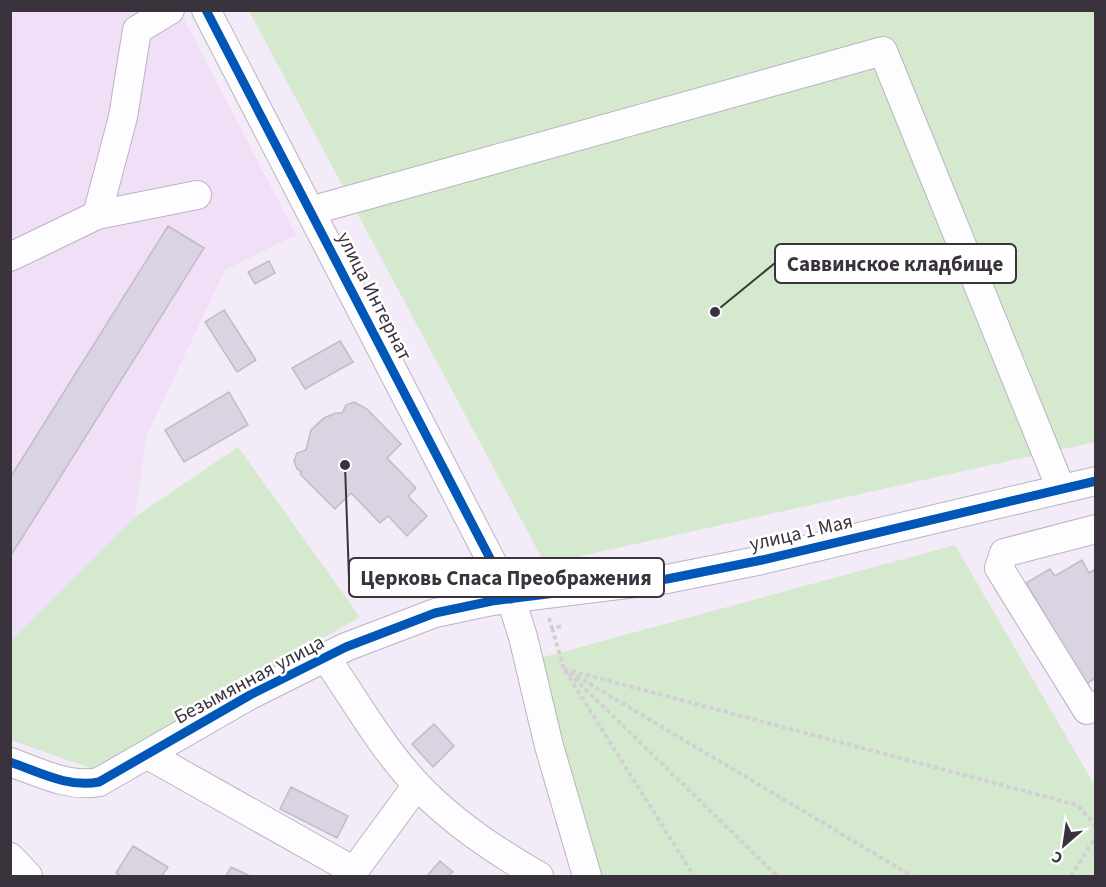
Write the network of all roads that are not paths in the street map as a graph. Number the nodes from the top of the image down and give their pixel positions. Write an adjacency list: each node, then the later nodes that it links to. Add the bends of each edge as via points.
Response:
1 (170, 10): 5 (street, via 137,30 123,117)
2 (206, 10): 4 (street, улица Интернат)
3 (197, 195): 5 (street)
4 (310, 211): 8 (street, via 883,51); 10 (street, улица Интернат)
5 (97, 215): 6 (street)
6 (10, 257)
7 (1095, 480): 8 (street, улица 1 Мая)
8 (1061, 489): 10 (street, улица 1 Мая, via 678,577)
9 (1095, 529): 12 (street, via 1004,553 999,568 1064,660 1087,711)
10 (511, 599): 11 (street, Безымянная улица, via 435,613); 19 (street, улица Интернат)
11 (326, 658): 13 (street, Безымянная улица, via 250,695); 15 (street)
12 (1095, 705)
13 (148, 755): 14 (street, Безымянная улица, via 99,782 84,785); 15 (street, via 354,871)
14 (10, 762)
15 (417, 785): 18 (street, via 492,850)
16 (10, 857): 17 (street)
17 (28, 876)
18 (539, 876)
19 (587, 876)

